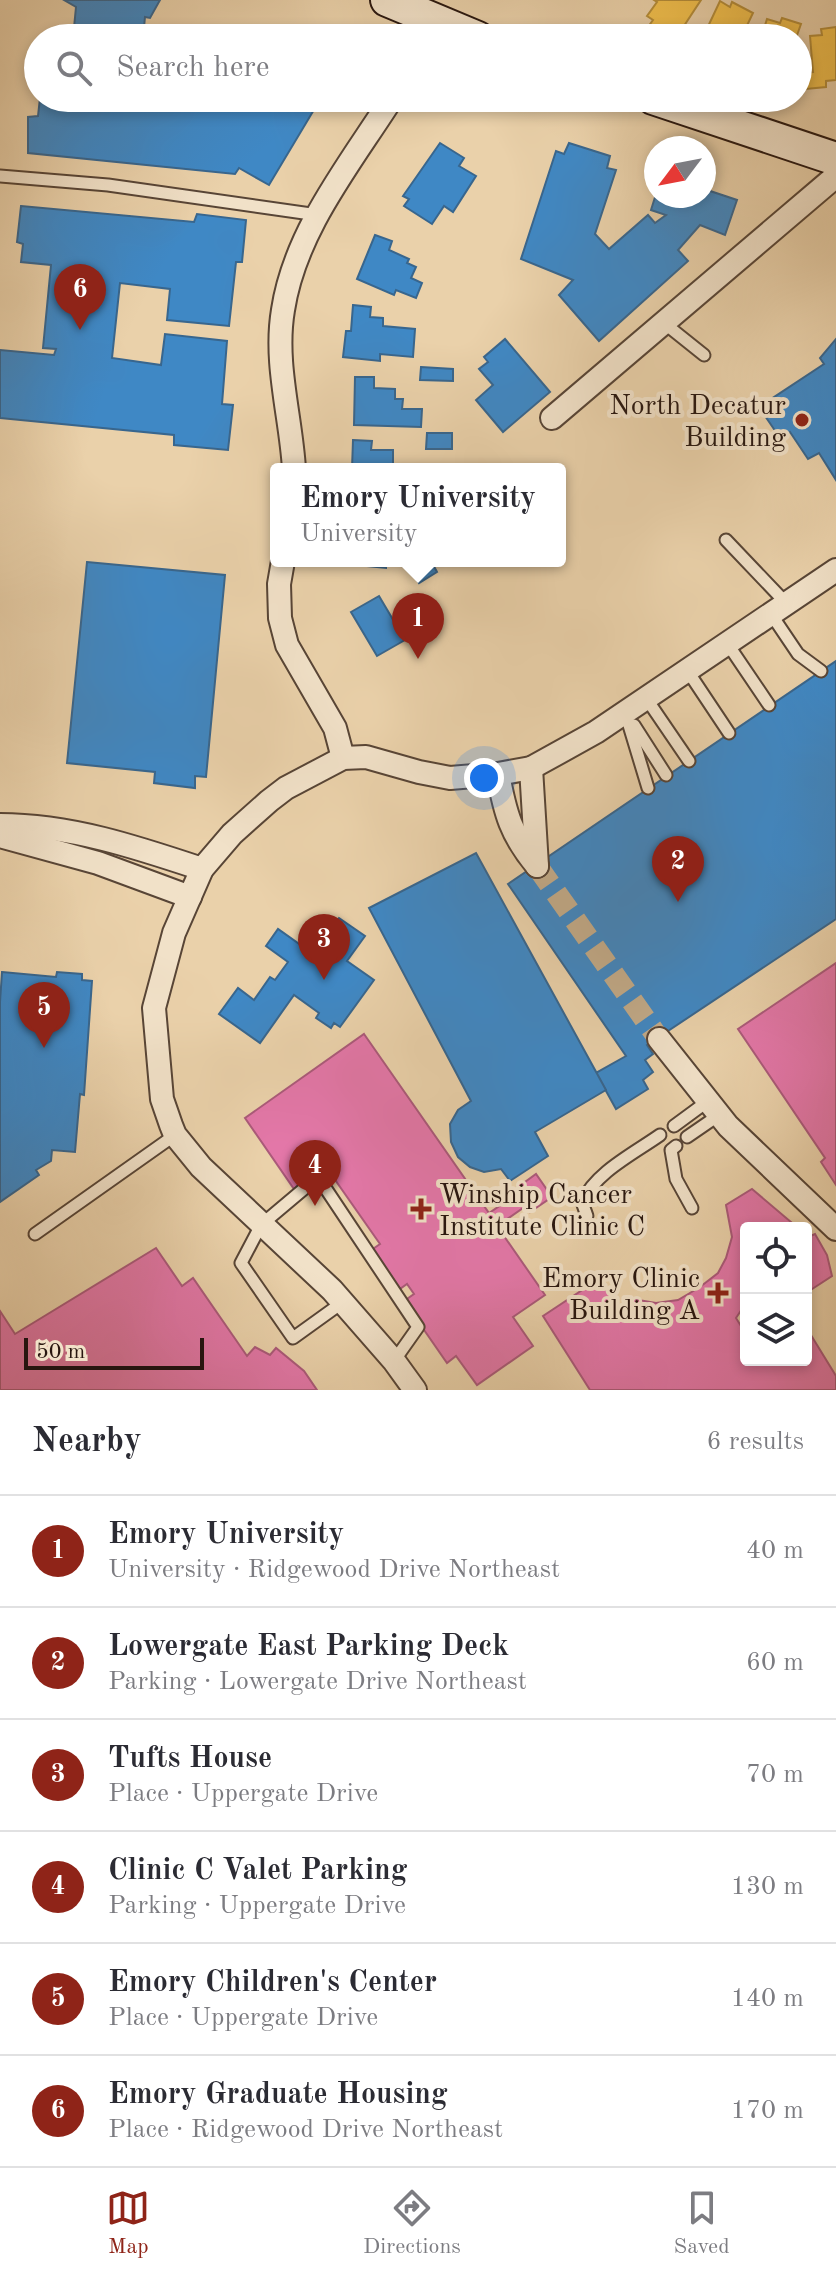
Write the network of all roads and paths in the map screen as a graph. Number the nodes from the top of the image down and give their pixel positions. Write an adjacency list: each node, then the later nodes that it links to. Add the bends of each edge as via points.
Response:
1 (420, 15): 2 (main road)
2 (443, 24)
3 (383, 112): 8 (street)
4 (695, 112): 5 (main road)
5 (836, 159)
6 (0, 176): 8 (lane, via 108,185)
7 (836, 176): 9 (street)
8 (318, 215): 12 (street, via 297,257 283,310 284,395)
9 (664, 323): 10 (lane); 11 (street)
10 (704, 355)
11 (552, 418)
12 (293, 463)
13 (726, 540): 16 (lane)
14 (282, 567): 24 (street, via 280,618 287,645 335,728)
15 (834, 575): 16 (street)
16 (778, 608): 17 (street); 19 (lane, via 798,654)
17 (727, 643): 18 (street); 21 (lane)
18 (687, 670): 20 (street); 23 (lane)
19 (821, 671)
20 (646, 698): 22 (street); 25 (lane)
21 (769, 705)
22 (625, 712): 26 (street); 28 (lane); 29 (lane)
23 (729, 733)
24 (343, 758): 27 (street, via 366,757 450,778); 32 (street, via 262,806)
25 (689, 761)
26 (531, 768): 27 (street); 27 (street, via 537,866 512,832)
27 (498, 774)
28 (666, 775)
29 (648, 788)
30 (0, 825): 32 (street, via 34,825 110,839)
31 (0, 836): 33 (street, via 98,863)
32 (202, 869): 33 (street)
33 (190, 897): 37 (street, via 174,933 154,1008 162,1099)
34 (659, 1039): 35 (street)
35 (714, 1108): 36 (lane); 39 (lane); 44 (street)
36 (674, 1126)
37 (175, 1135): 43 (street); 45 (lane)
38 (660, 1135): 42 (lane, via 587,1190 582,1202)
39 (687, 1137)
40 (676, 1146): 41 (lane, via 671,1150 676,1179)
41 (692, 1208)
42 (587, 1216)
43 (261, 1225): 46 (street); 46 (lane, via 241,1263 293,1338); 47 (lane, via 318,1177 418,1327)
44 (836, 1229)
45 (35, 1234)
46 (343, 1302): 47 (street)
47 (394, 1361): 48 (street)
48 (415, 1390)

